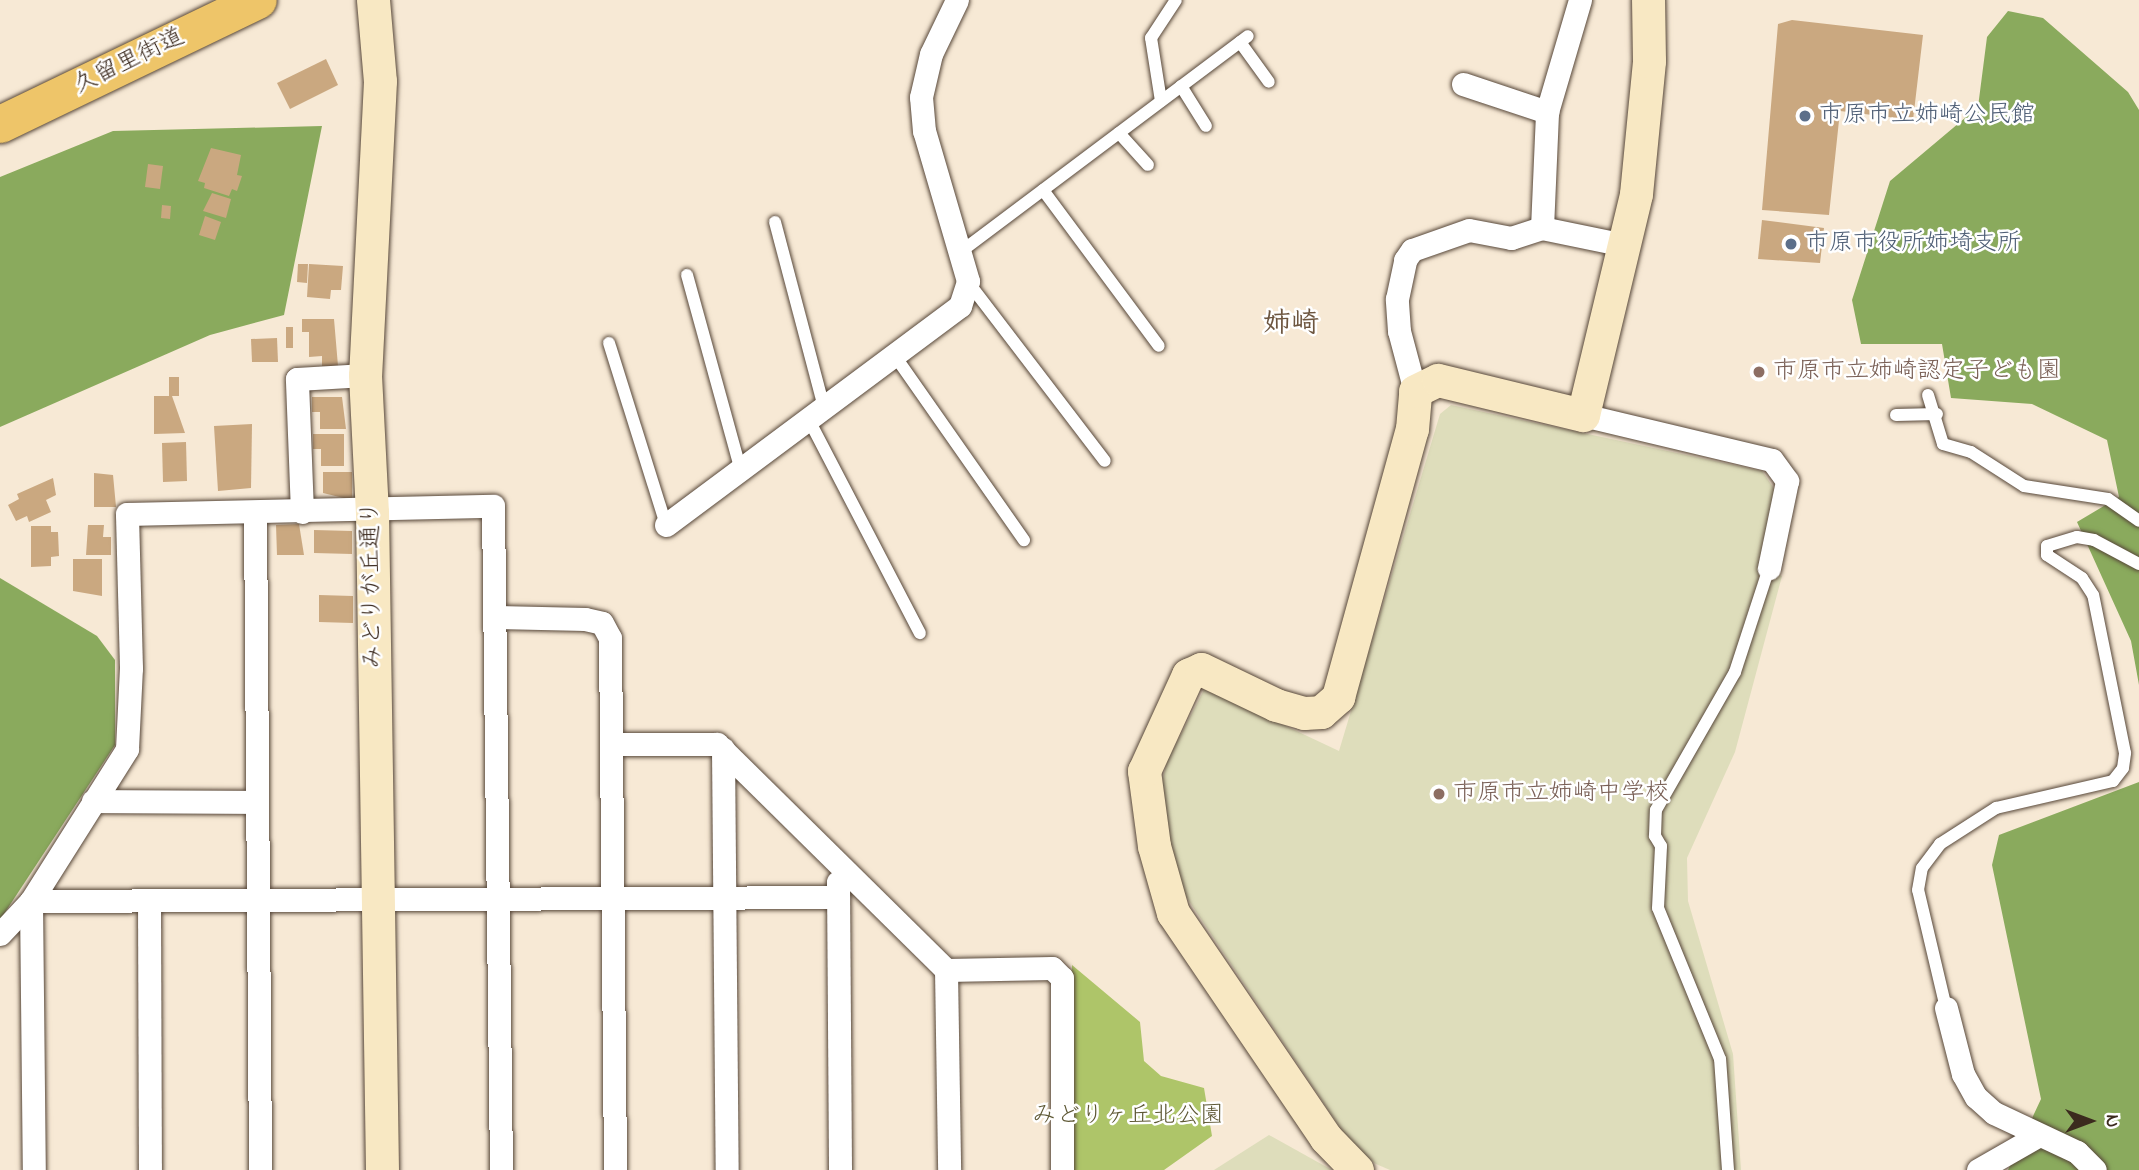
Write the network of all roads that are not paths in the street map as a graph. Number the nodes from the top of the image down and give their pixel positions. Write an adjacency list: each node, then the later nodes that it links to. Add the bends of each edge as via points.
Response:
1 (258, 0): 12 (main road, 久留里街道)
2 (373, 0): 26 (street, みどりが丘通り, via 380,81)
3 (957, 0): 20 (street, via 931,54 921,97 924,131)
4 (1176, 0): 10 (lane, via 1151,38)
5 (1580, 0): 11 (street)
6 (1648, 0): 19 (street, via 1649,61 1636,194)
7 (1269, 82): 9 (lane, via 1244,39)
8 (1463, 84): 11 (street)
9 (1181, 86): 10 (lane); 13 (lane)
10 (1161, 101): 14 (lane)
11 (1547, 112): 18 (street)
12 (0, 124)
13 (1206, 125)
14 (1119, 133): 15 (lane); 16 (lane)
15 (1147, 165)
16 (1043, 190): 20 (lane); 24 (lane)
17 (775, 222): 32 (lane)
18 (1542, 228): 19 (street); 27 (street, via 1511,238 1469,230 1412,250 1405,260 1397,299 1399,331)
19 (1625, 245): 30 (street)
20 (959, 253): 22 (street)
21 (687, 275): 34 (lane)
22 (968, 281): 25 (street, via 960,306); 33 (lane)
23 (609, 343): 39 (lane)
24 (1159, 346)
25 (895, 356): 32 (street); 40 (lane)
26 (365, 375): 35 (street, via 297,379); 36 (street, みどりが丘通り)
27 (1415, 391): 30 (street, via 1438,380); 72 (street, via 1412,429 1338,697 1321,712 1304,713 1276,705 1201,669 1188,675 1144,771 1154,846 1173,913 1326,1138)
28 (1928, 395): 29 (lane)
29 (1937, 414): 31 (lane); 38 (lane, via 1943,443 1970,452 2024,486 2108,499)
30 (1583, 415): 42 (street, via 1772,460 1787,481)
31 (1896, 415)
32 (817, 416): 34 (street); 44 (lane)
33 (1105, 461)
34 (741, 471): 39 (street)
35 (303, 512): 36 (street); 37 (street)
36 (372, 512): 43 (street, via 493,506); 54 (street, みどりが丘通り)
37 (255, 513): 47 (street, via 127,514 131,668 127,749); 48 (street)
38 (2139, 521)
39 (666, 525)
40 (1024, 540)
41 (2139, 564): 60 (lane, via 2094,540 2077,537 2047,546 2047,555 2082,578 2093,595 2125,753 2123,768 2113,781 1996,808 1940,844 1922,868 1918,890)
42 (1769, 568): 73 (lane, via 1735,672 1656,810 1655,836 1661,846 1658,908 1720,1059)
43 (497, 617): 45 (street, via 602,622 610,638); 51 (street)
44 (920, 633)
45 (612, 744): 46 (street, via 717,744); 52 (street)
46 (723, 749): 49 (street); 53 (street)
47 (93, 801): 48 (street); 57 (street)
48 (257, 802): 56 (street)
49 (838, 858): 50 (street); 59 (street)
50 (838, 897): 53 (street); 69 (street)
51 (497, 898): 52 (street); 54 (street); 66 (street)
52 (613, 898): 53 (street); 67 (street)
53 (725, 898): 68 (street)
54 (380, 899): 56 (street); 65 (street, みどりが丘通り)
55 (149, 900): 56 (street); 57 (street); 63 (street)
56 (258, 900): 64 (street)
57 (31, 901): 58 (street); 62 (street)
58 (0, 934)
59 (946, 970): 70 (street); 71 (street, via 1052,968 1062,978)
60 (1946, 1008): 61 (street, via 1963,1074 1976,1097 1994,1112)
61 (2039, 1135): 74 (street); 75 (street, via 2077,1152)
62 (34, 1170)
63 (150, 1170)
64 (260, 1170)
65 (382, 1170)
66 (501, 1170)
67 (615, 1170)
68 (727, 1170)
69 (840, 1170)
70 (950, 1170)
71 (1062, 1170)
72 (1357, 1170)
73 (1728, 1170)
74 (1978, 1170)
75 (2095, 1170)

